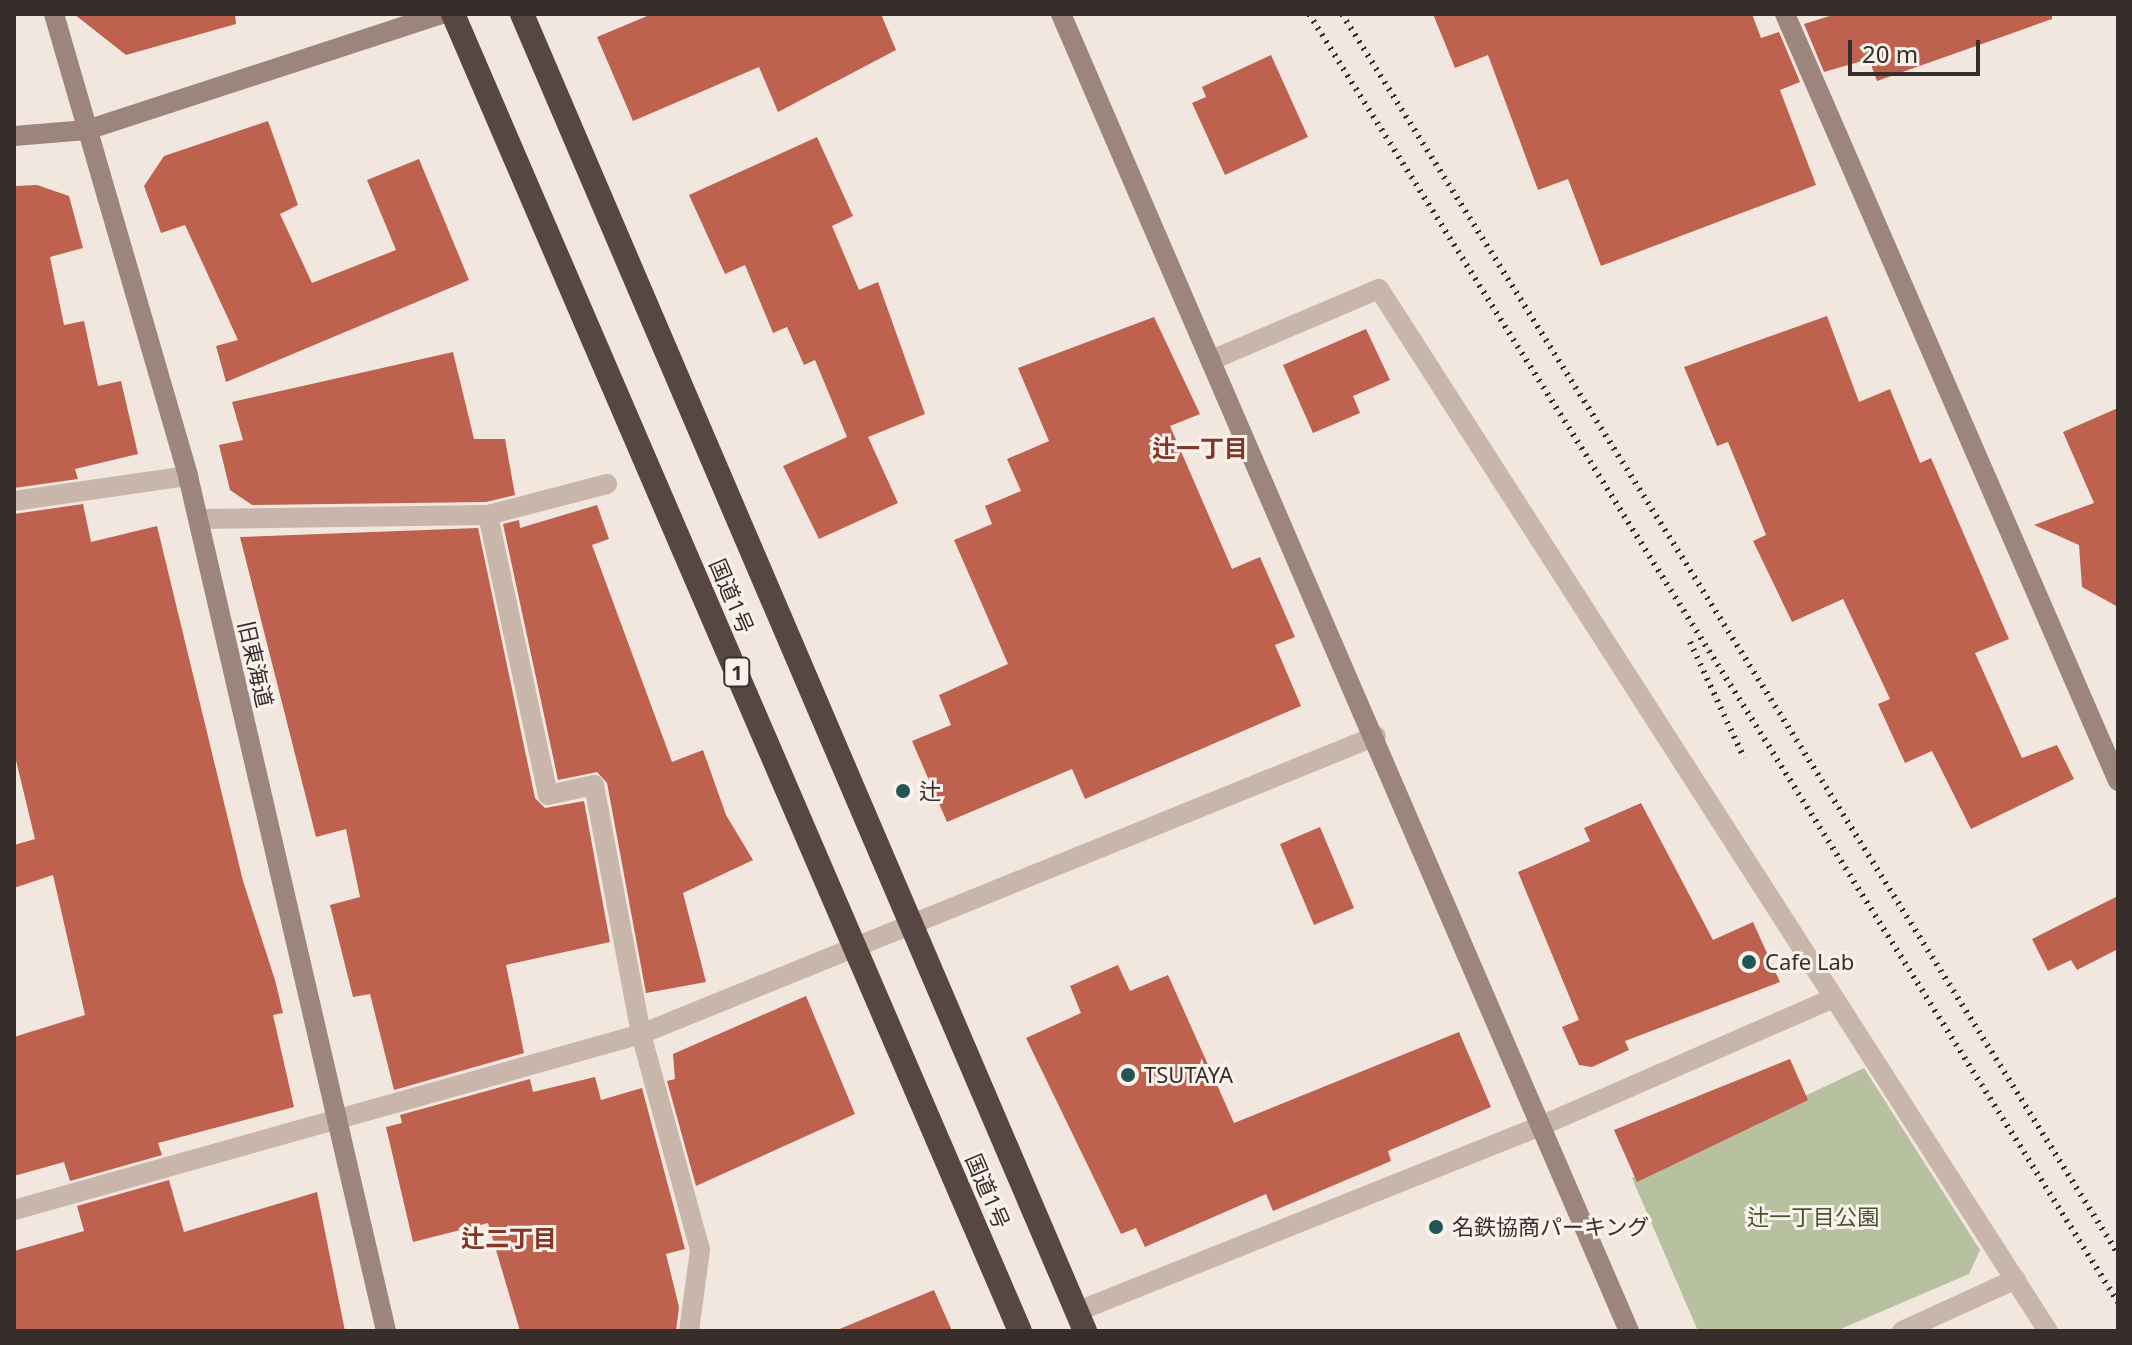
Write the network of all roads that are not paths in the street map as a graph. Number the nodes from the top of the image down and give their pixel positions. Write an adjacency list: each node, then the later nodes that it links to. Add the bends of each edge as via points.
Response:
1 (54, 14): 7 (street, 旧東海道)
2 (441, 14): 7 (street)
3 (453, 14): 18 (highway, 国道1号 / 1)
4 (522, 14): 17 (highway, 国道1号)
5 (1061, 14): 9 (street)
6 (1785, 14): 16 (street)
7 (87, 130): 8 (street); 10 (street, 旧東海道)
8 (14, 136)
9 (1214, 359): 15 (street); 19 (street, via 1379,289)
10 (188, 476): 12 (street); 14 (street, 旧東海道)
11 (607, 484): 13 (street)
12 (14, 501)
13 (488, 515): 14 (street); 20 (street, via 548,795 594,785)
14 (199, 519): 21 (street, 旧東海道)
15 (1376, 736): 17 (street); 22 (street)
16 (2118, 781)
17 (912, 924): 18 (street); 25 (highway, 国道1号)
18 (856, 950): 20 (street); 28 (highway, 国道1号 / 1)
19 (1832, 999): 22 (street); 24 (street)
20 (641, 1034): 21 (street); 27 (street, via 700,1250)
21 (335, 1118): 23 (street); 26 (street, 旧東海道)
22 (1543, 1125): 25 (street); 29 (street)
23 (14, 1210)
24 (2016, 1279): 30 (street); 31 (street)
25 (1081, 1321)
26 (386, 1331)
27 (689, 1331)
28 (1020, 1331)
29 (1629, 1331)
30 (1902, 1331)
31 (2048, 1331)

